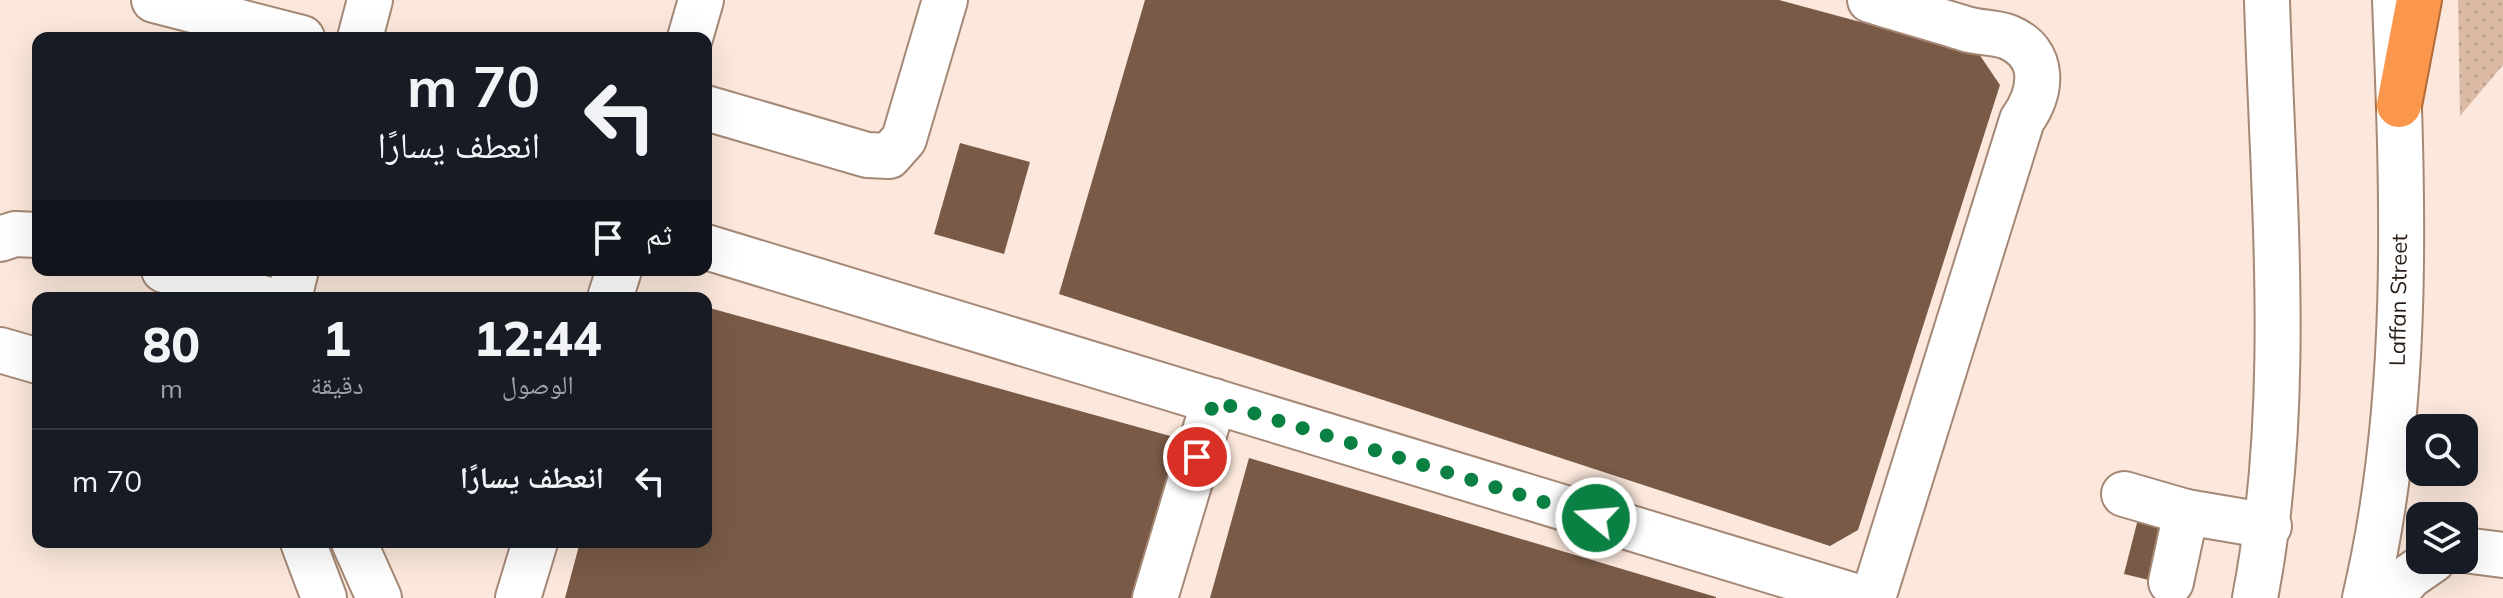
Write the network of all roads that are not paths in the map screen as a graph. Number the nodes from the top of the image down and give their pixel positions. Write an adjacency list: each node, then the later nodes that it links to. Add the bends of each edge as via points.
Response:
1 (154, 0): 9 (street)
2 (370, 0): 10 (street)
3 (701, 0): 11 (street)
4 (945, 0): 13 (street, via 904,139 889,156 878,158)
5 (1870, 0): 37 (street, via 1978,33 2015,63 2022,82 2022,120)
6 (2267, 0): 24 (street, via 2279,341)
7 (2395, 0): 12 (street, Laffan Street)
8 (2419, 0): 12 (highway)
9 (252, 32)
10 (362, 32)
11 (692, 32)
12 (2399, 105): 39 (street, Laffan Street, via 2394,429 2383,523)
13 (712, 110)
14 (32, 235): 15 (street)
15 (0, 239)
16 (712, 249): 21 (street)
17 (192, 276): 18 (street)
18 (243, 292)
19 (0, 350): 20 (street)
20 (32, 359)
21 (1214, 401): 35 (street); 36 (street)
22 (2124, 494): 23 (street)
23 (2186, 512): 24 (street); 31 (street)
24 (2269, 526): 38 (street)
25 (305, 548): 32 (street)
26 (357, 548): 33 (street)
27 (533, 548): 34 (street)
28 (2478, 552): 29 (street)
29 (2503, 555)
30 (2413, 574): 40 (street)
31 (2171, 582)
32 (324, 598)
33 (379, 598)
34 (518, 598)
35 (1155, 598)
36 (1861, 598)
37 (1873, 598)
38 (2255, 598)
39 (2365, 598)
40 (2390, 598)

